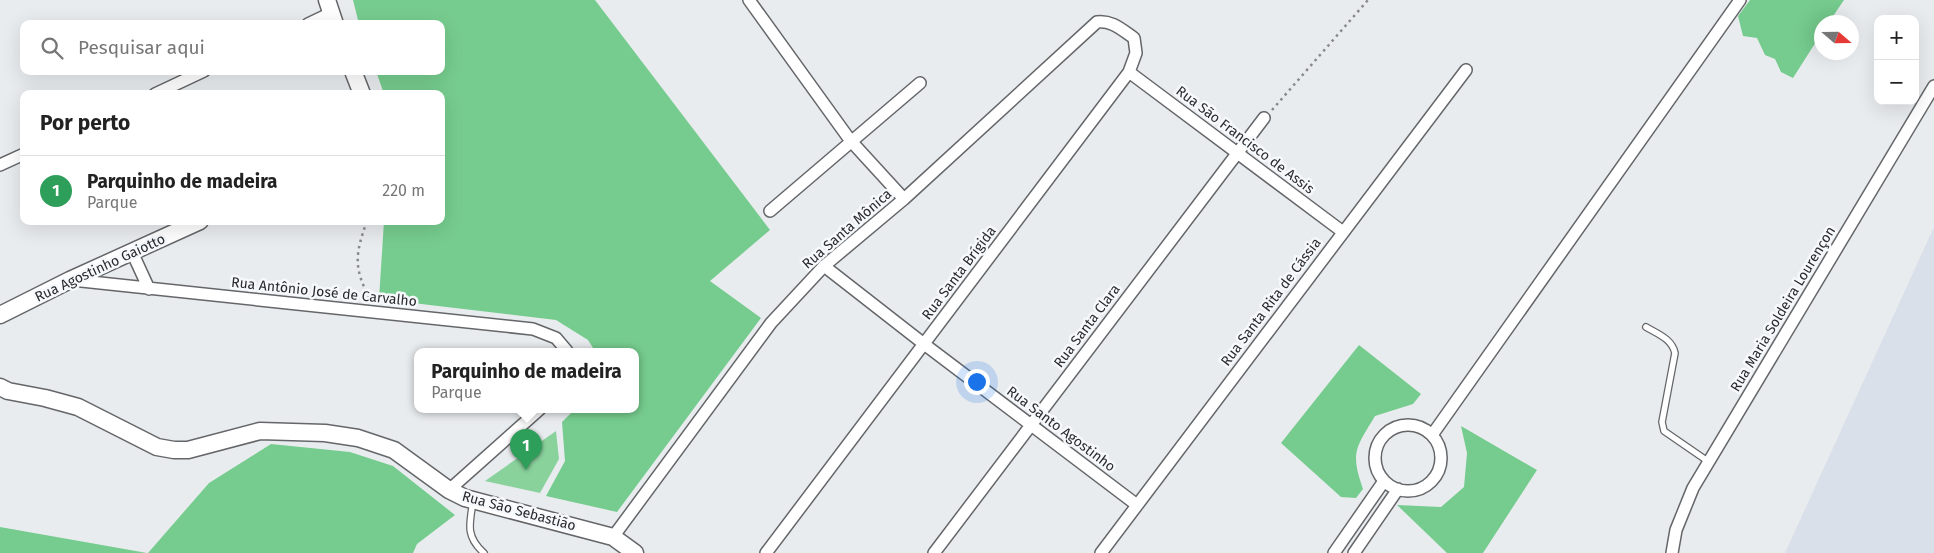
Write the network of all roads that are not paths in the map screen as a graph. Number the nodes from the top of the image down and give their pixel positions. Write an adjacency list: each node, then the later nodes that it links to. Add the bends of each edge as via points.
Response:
1 (749, 0): 15 (street)
2 (1740, 0): 34 (street)
3 (331, 12): 4 (street)
4 (316, 20)
5 (1097, 22): 7 (street, Rua Santa Brígida, via 1112,23 1134,38 1136,52); 19 (street, Rua Santa Mônica)
6 (1466, 70): 22 (street, Rua Santa Rita de Cássia)
7 (1129, 72): 16 (street, Rua São Francisco de Assis); 29 (street, Rua Santa Brígida)
8 (195, 75): 12 (street)
9 (355, 75): 13 (street)
10 (920, 84): 15 (street)
11 (1934, 86): 35 (street, Rua Maria Soldeira Lourençon)
12 (164, 90)
13 (361, 90)
14 (1264, 118): 16 (street, Rua Santa Clara)
15 (851, 141): 19 (street); 20 (street)
16 (1237, 153): 22 (street, Rua São Francisco de Assis); 33 (street, Rua Santa Clara)
17 (20, 156): 18 (street)
18 (0, 165)
19 (904, 199): 24 (street, Rua Santa Mônica)
20 (770, 211)
21 (191, 225): 23 (street, Rua Agostinho Gaiotto)
22 (1343, 232): 40 (street, Rua Santa Rita de Cássia)
23 (132, 252): 25 (street, Rua Agostinho Gaiotto); 26 (street)
24 (824, 266): 29 (street, Rua Santo Agostinho); 41 (street, Rua Santa Mônica, via 772,324)
25 (70, 280): 26 (street, Rua Antônio José de Carvalho); 27 (street, Rua Agostinho Gaiotto)
26 (149, 288): 30 (street, Rua Antônio José de Carvalho, via 533,329 556,338)
27 (0, 315)
28 (1646, 327): 35 (lane, via 1674,346 1662,422 1664,431)
29 (924, 344): 33 (street, Rua Santo Agostinho); 44 (street, Rua Santa Brígida)
30 (564, 348)
31 (4, 389): 38 (street, Rua São Sebastião, via 78,408 157,447 174,450 188,450 260,431 326,433 358,438 394,450)
32 (536, 413): 38 (street)
33 (1030, 425): 40 (street, Rua Santo Agostinho); 45 (street, Rua Santa Clara)
34 (1432, 435): 36 (street, via 1408,425 1388,432 1380,440 1375,461); 37 (street, via 1441,455 1436,476 1419,489)
35 (1709, 462): 49 (street, Rua Maria Soldeira Lourençon, via 1693,488 1676,530)
36 (1384, 481): 37 (street); 47 (street)
37 (1398, 489): 48 (street)
38 (449, 490): 39 (street, Rua São Sebastião)
39 (473, 500): 41 (street, Rua São Sebastião); 42 (lane, via 470,533 474,544)
40 (1137, 505): 46 (street, Rua Santa Rita de Cássia)
41 (613, 536): 43 (street, Rua São Sebastião)
42 (484, 553)
43 (635, 553)
44 (766, 553)
45 (934, 553)
46 (1101, 553)
47 (1334, 553)
48 (1354, 553)
49 (1672, 553)

